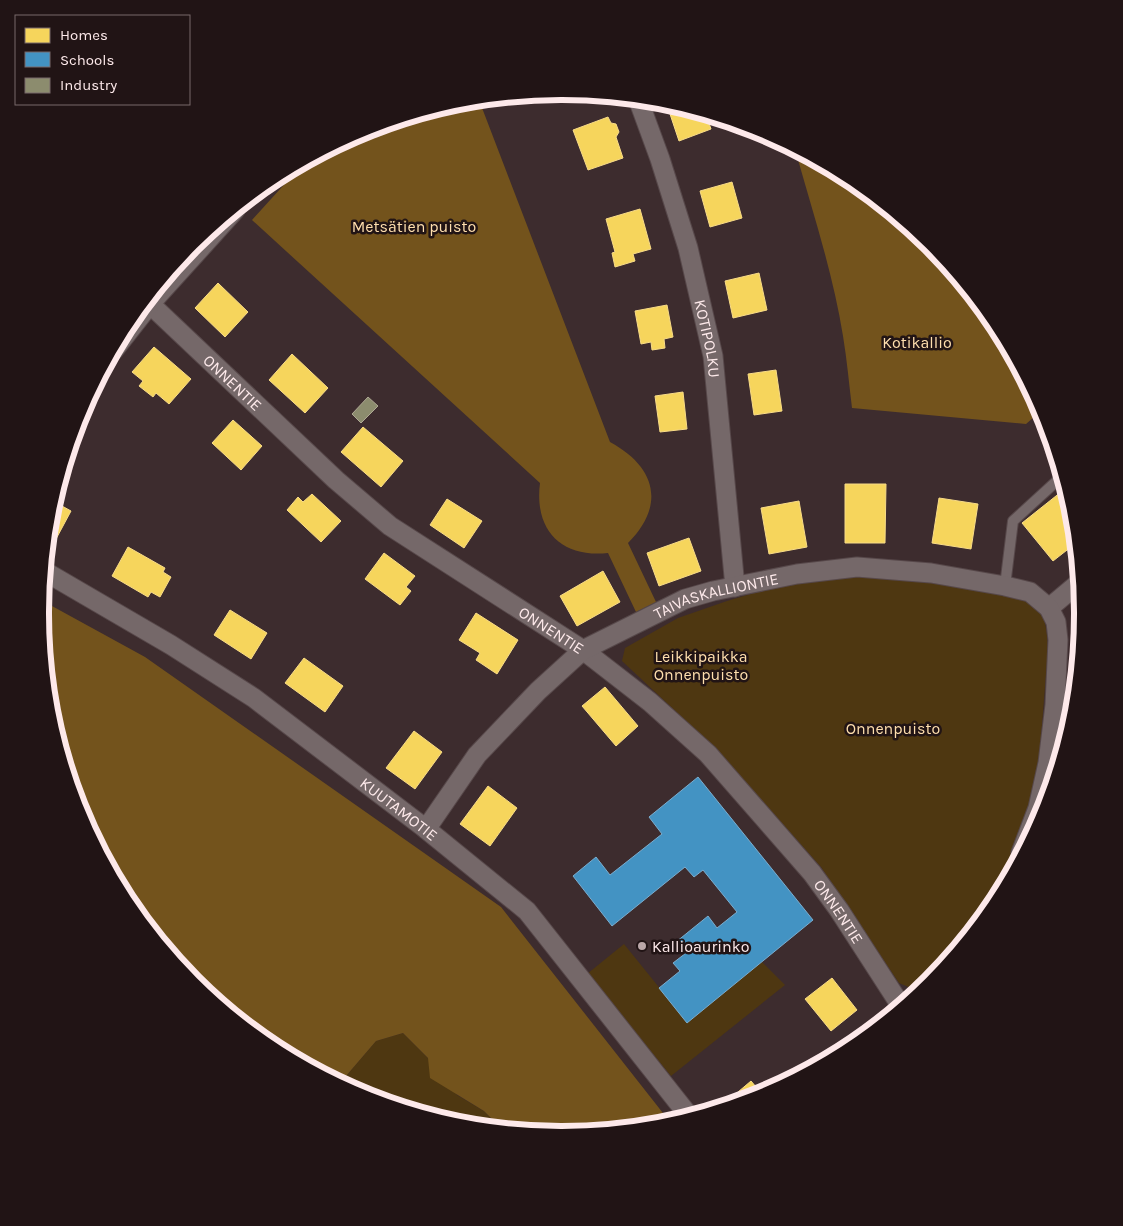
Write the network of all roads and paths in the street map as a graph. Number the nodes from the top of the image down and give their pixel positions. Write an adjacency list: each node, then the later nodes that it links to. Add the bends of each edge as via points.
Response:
1 (641, 107): 8 (street, KOTIPOLKU, via 688,248 713,356)
2 (189, 261): 3 (street)
3 (174, 277)
4 (152, 306): 11 (street, ONNENTIE, via 336,480 390,526)
5 (1057, 481): 7 (lane, via 1013,521)
6 (50, 575): 13 (street, KUUTAMOTIE, via 254,698)
7 (1005, 586): 8 (street, TAIVASKALLIONTIE, via 931,573 857,568 798,574); 10 (street, TAIVASKALLIONTIE, via 1030,592)
8 (735, 587): 11 (street, TAIVASKALLIONTIE, via 685,599)
9 (1073, 588): 10 (street)
10 (1049, 608): 12 (street, via 1056,622 1058,640 1055,705)
11 (583, 650): 13 (street, TAIVASKALLIONTIE, via 538,691 477,755); 14 (street, ONNENTIE, via 650,702 708,754 750,800 812,873)
12 (1041, 794)
13 (426, 829): 15 (street, KUUTAMOTIE, via 527,911)
14 (898, 1001)
15 (685, 1110)

